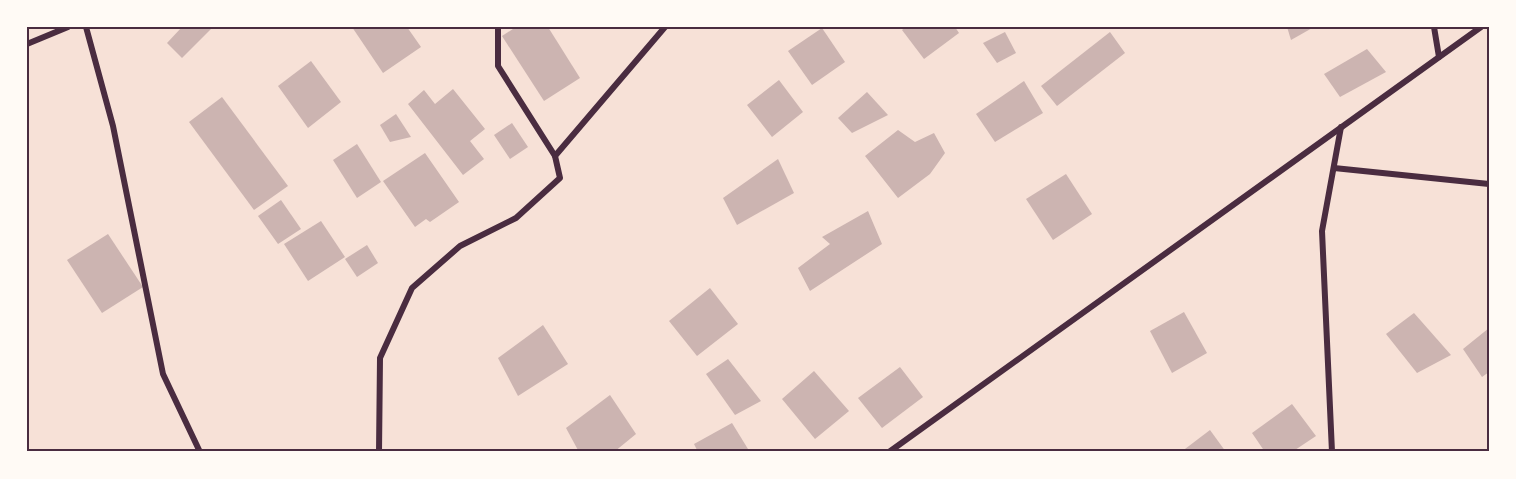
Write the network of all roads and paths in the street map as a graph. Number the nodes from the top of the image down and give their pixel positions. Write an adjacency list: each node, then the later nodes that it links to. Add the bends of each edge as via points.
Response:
1 (68, 27): 7 (street)
2 (86, 27): 13 (street, via 112,126 163,374)
3 (498, 27): 10 (street, via 498,66)
4 (665, 27): 10 (street)
5 (1434, 27): 8 (street)
6 (1481, 27): 8 (street)
7 (27, 44)
8 (1440, 57): 9 (street)
9 (1341, 126): 11 (street); 15 (street)
10 (555, 156): 14 (street, via 560,178 516,218 460,246 412,288 380,358)
11 (1334, 168): 12 (street); 16 (street, via 1322,231)
12 (1489, 184)
13 (200, 452)
14 (378, 452)
15 (889, 452)
16 (1332, 452)

